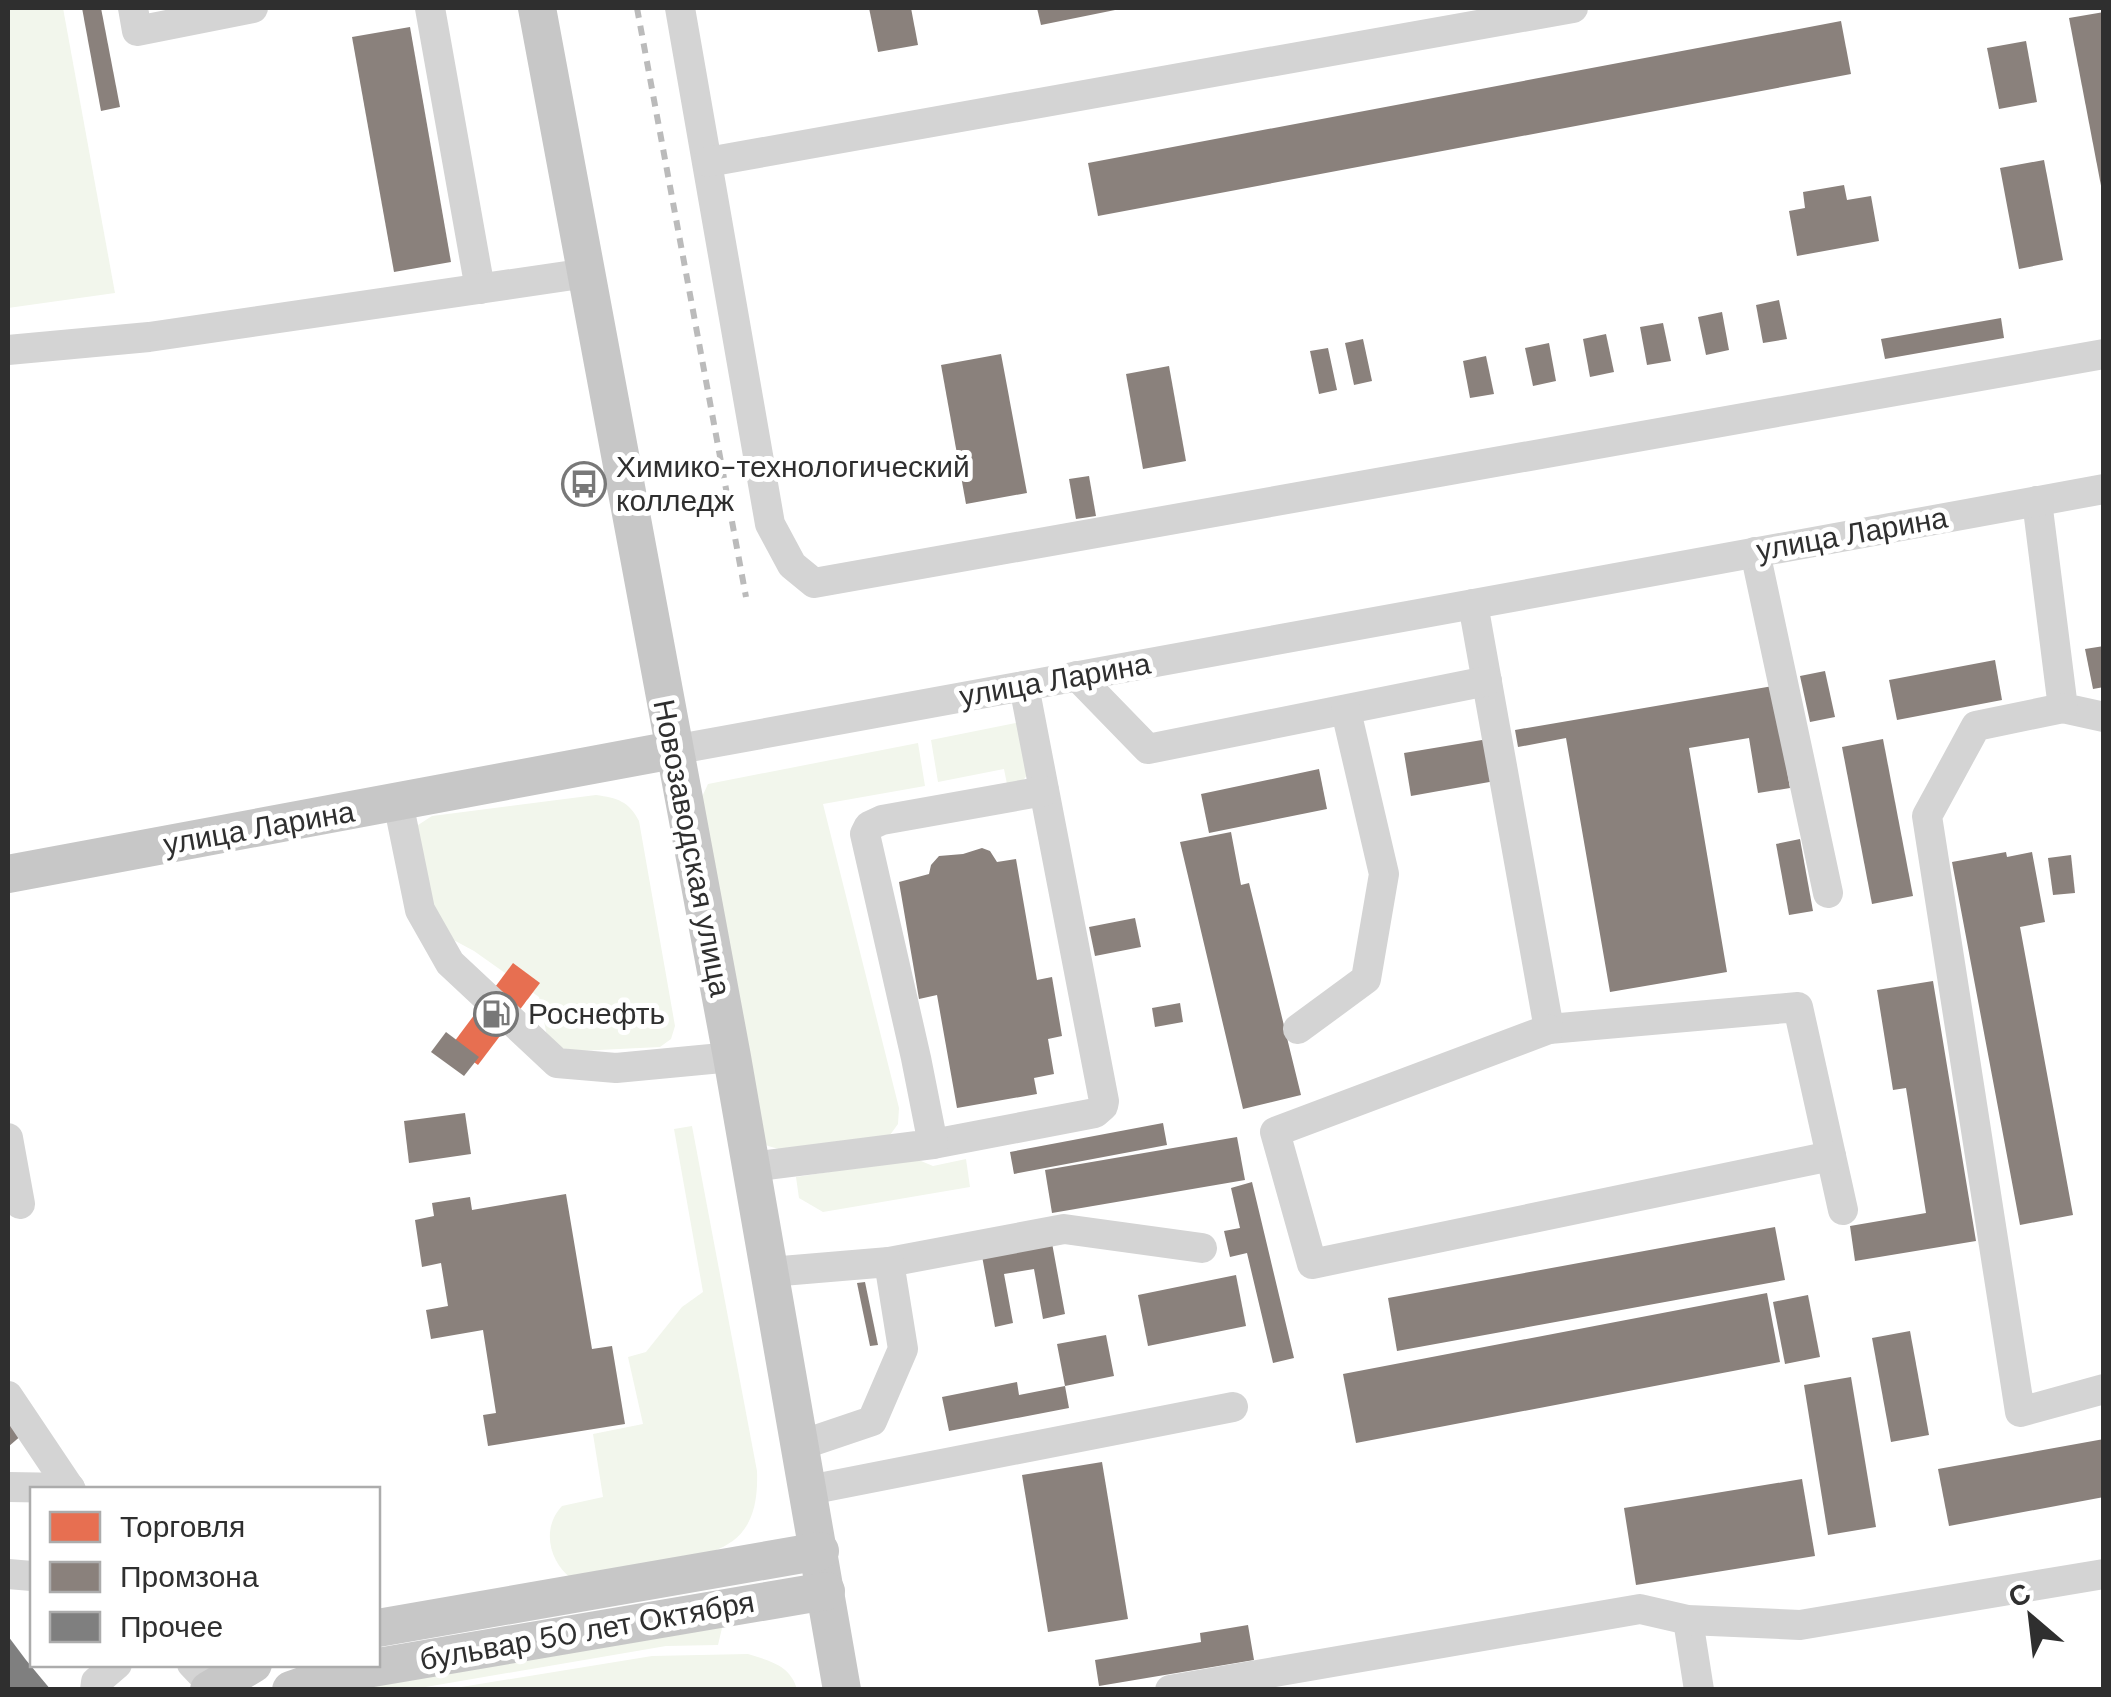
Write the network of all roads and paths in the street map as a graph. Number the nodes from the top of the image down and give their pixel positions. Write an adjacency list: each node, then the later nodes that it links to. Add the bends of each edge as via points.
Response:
1 (133, 8): 2 (street, via 137,31)
2 (253, 8)
3 (430, 8): 9 (street)
4 (537, 8): 8 (main road, Новозаводская улица)
5 (680, 8): 7 (street)
6 (1573, 8): 7 (street)
7 (708, 162): 11 (street, via 770,524 792,565 814,584)
8 (587, 273): 9 (street); 22 (main road, Новозаводская улица)
9 (480, 289): 10 (street, via 149,337)
10 (8, 350)
11 (2104, 354)
12 (2104, 489): 13 (street, улица Ларина)
13 (2038, 501): 14 (street, улица Ларина); 19 (street)
14 (1755, 552): 15 (street, улица Ларина); 26 (street)
15 (1474, 604): 16 (street, улица Ларина); 17 (street)
16 (1078, 676): 18 (street, улица Ларина); 20 (street, via 1148,749)
17 (1488, 681): 20 (street); 27 (street)
18 (1024, 686): 22 (street, улица Ларина); 23 (street)
19 (2063, 708): 21 (street); 39 (street, via 1976,726 1927,816 2020,1412)
20 (1346, 710): 28 (street, via 1384,874 1366,979)
21 (2104, 717)
22 (673, 750): 24 (main road, улица Ларина); 29 (main road, Новозаводская улица)
23 (1044, 790): 31 (street, via 1103,1106 1095,1113); 31 (street, via 882,820 865,834)
24 (398, 802): 25 (main road, улица Ларина); 29 (street, via 420,910 450,963 558,1063 616,1068)
25 (8, 874)
26 (1828, 893)
27 (1550, 1029): 32 (street, via 1798,1008); 32 (street, via 1275,1132 1312,1264)
28 (1298, 1030)
29 (732, 1058): 33 (main road, Новозаводская улица)
30 (8, 1138): 34 (street)
31 (933, 1144): 33 (street)
32 (1831, 1156): 35 (street)
33 (752, 1168): 38 (main road, Новозаводская улица)
34 (20, 1204)
35 (1844, 1210)
36 (1202, 1248): 37 (street, via 1064,1230)
37 (889, 1262): 38 (street); 42 (street, via 903,1349 872,1420)
38 (770, 1272): 42 (main road, Новозаводская улица)
39 (2104, 1389)
40 (8, 1396): 43 (street)
41 (1233, 1407): 44 (street)
42 (801, 1445): 44 (main road, Новозаводская улица)
43 (69, 1487)
44 (809, 1490): 45 (main road, Новозаводская улица)
45 (820, 1551): 46 (main road, бульвар 50 лет Октября); 48 (main road, Новозаводская улица)
46 (706, 1572): 49 (main road, via 726,1584 722,1602); 51 (main road, бульвар 50 лет Октября)
47 (2104, 1574): 50 (street, via 1800,1625)
48 (826, 1591): 49 (main road, бульвар 50 лет Октября); 59 (main road, Новозаводская улица)
49 (710, 1610): 55 (main road, бульвар 50 лет Октября)
50 (1688, 1620): 60 (street, via 1640,1608); 61 (street)
51 (380, 1628)
52 (114, 1667): 57 (street)
53 (244, 1667): 56 (main road)
54 (378, 1667): 58 (main road, бульвар 50 лет Октября)
55 (380, 1667)
56 (205, 1680)
57 (95, 1690)
58 (291, 1690)
59 (842, 1690)
60 (1170, 1690)
61 (1700, 1690)

